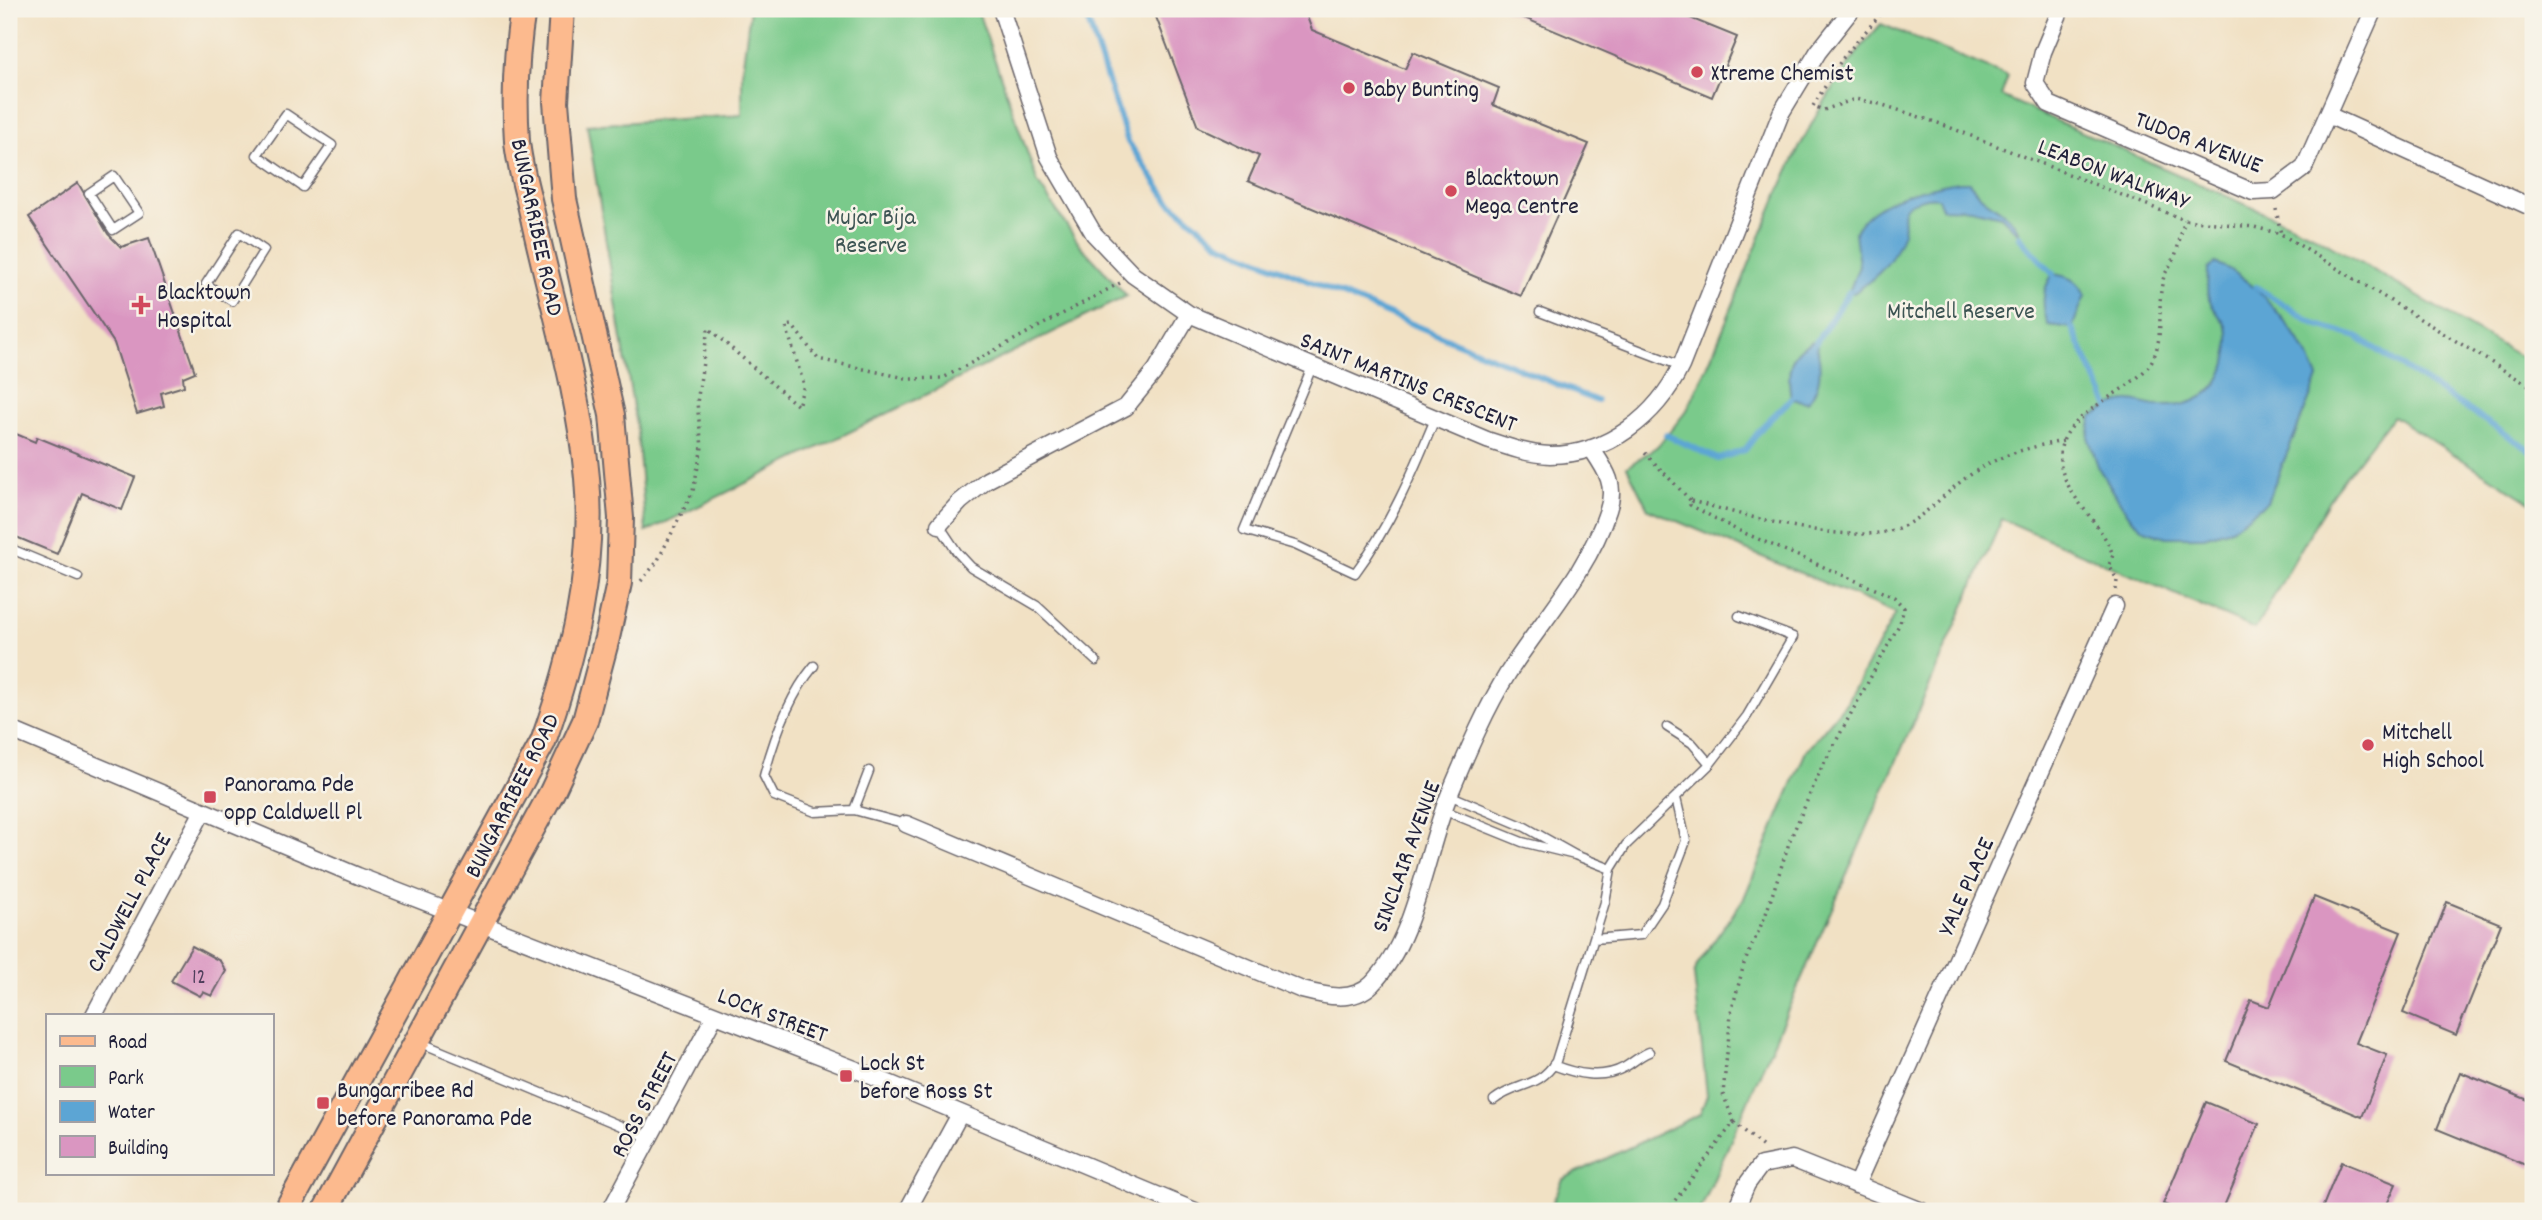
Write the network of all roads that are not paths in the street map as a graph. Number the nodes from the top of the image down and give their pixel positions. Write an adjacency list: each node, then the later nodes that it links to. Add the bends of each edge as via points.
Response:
1 (523, 9): 36 (main road, BUNGARRIBEE ROAD, via 517,45 517,142 573,388 587,478 588,554 566,676 542,742)
2 (562, 9): 37 (main road, BUNGARRIBEE ROAD, via 556,102 564,199 612,415 621,518 619,583 585,721)
3 (1001, 9): 13 (street, SAINT MARTINS CRESCENT, via 1049,157 1088,225 1133,275)
4 (1852, 9): 15 (street, SAINT MARTINS CRESCENT, via 1818,52 1781,113)
5 (2062, 9): 8 (street, TUDOR AVENUE, via 2035,83 2049,104 2253,192 2273,191 2304,168)
6 (2374, 9): 8 (street, TUDOR AVENUE)
7 (286, 114): 7 (lane, via 332,145 303,187 257,155)
8 (2328, 115): 10 (street)
9 (114, 176): 9 (lane, via 139,213 113,230 89,193)
10 (2533, 208)
11 (239, 233): 11 (lane, via 264,250 232,300 206,284)
12 (1540, 312): 15 (lane)
13 (1189, 314): 14 (street, SAINT MARTINS CRESCENT); 18 (street, via 1156,370 1126,407 987,480)
14 (1312, 366): 16 (street, SAINT MARTINS CRESCENT); 16 (lane, via 1244,530 1295,545 1355,573 1376,544)
15 (1681, 366): 17 (street, SAINT MARTINS CRESCENT, via 1659,404 1647,415)
16 (1435, 419): 17 (street, SAINT MARTINS CRESCENT, via 1517,451 1551,455)
17 (1591, 448): 30 (street, SINCLAIR AVENUE, via 1612,480 1609,509 1579,573 1507,675)
18 (939, 525): 23 (lane, via 971,567 1037,606)
19 (9, 548): 20 (lane)
20 (78, 577)
21 (2115, 606): 47 (street, YALE PLACE)
22 (1739, 616): 27 (lane, via 1793,637 1747,716)
23 (1096, 661)
24 (814, 666): 31 (lane, via 800,684 764,776 774,796 815,812)
25 (1667, 727): 27 (lane, via 1692,743)
26 (10, 733): 32 (street, LOCK STREET)
27 (1710, 764): 29 (lane)
28 (869, 771): 31 (lane)
29 (1676, 798): 35 (lane, via 1626,845); 38 (lane, via 1686,841 1658,911 1641,935)
30 (1446, 802): 33 (street, SINCLAIR AVENUE, via 1391,958 1369,987 1341,997 1302,989); 34 (lane, via 1525,827); 34 (lane, via 1522,842)
31 (854, 810): 33 (lane)
32 (203, 811): 36 (street, LOCK STREET); 39 (street, CALDWELL PLACE)
33 (906, 824)
34 (1576, 855): 35 (lane)
35 (1611, 869): 38 (lane)
36 (450, 913): 37 (street, LOCK STREET); 48 (main road, BUNGARRIBEE ROAD)
37 (480, 923): 40 (street, LOCK STREET); 41 (main road, BUNGARRIBEE ROAD)
38 (1594, 939): 43 (lane)
39 (95, 1014)
40 (714, 1017): 45 (street, LOCK STREET); 46 (street, ROSS STREET)
41 (416, 1041): 46 (lane); 49 (main road, BUNGARRIBEE ROAD)
42 (1649, 1052): 43 (lane, via 1607,1073 1581,1075)
43 (1553, 1065): 44 (lane, via 1540,1080)
44 (1494, 1100)
45 (960, 1114): 51 (street); 52 (street, LOCK STREET)
46 (651, 1138): 50 (street, ROSS STREET)
47 (1856, 1185): 53 (street, via 1792,1158 1778,1160 1761,1165); 54 (street)
48 (286, 1211)
49 (325, 1211)
50 (610, 1211)
51 (907, 1211)
52 (1195, 1211)
53 (1735, 1211)
54 (1922, 1211)

